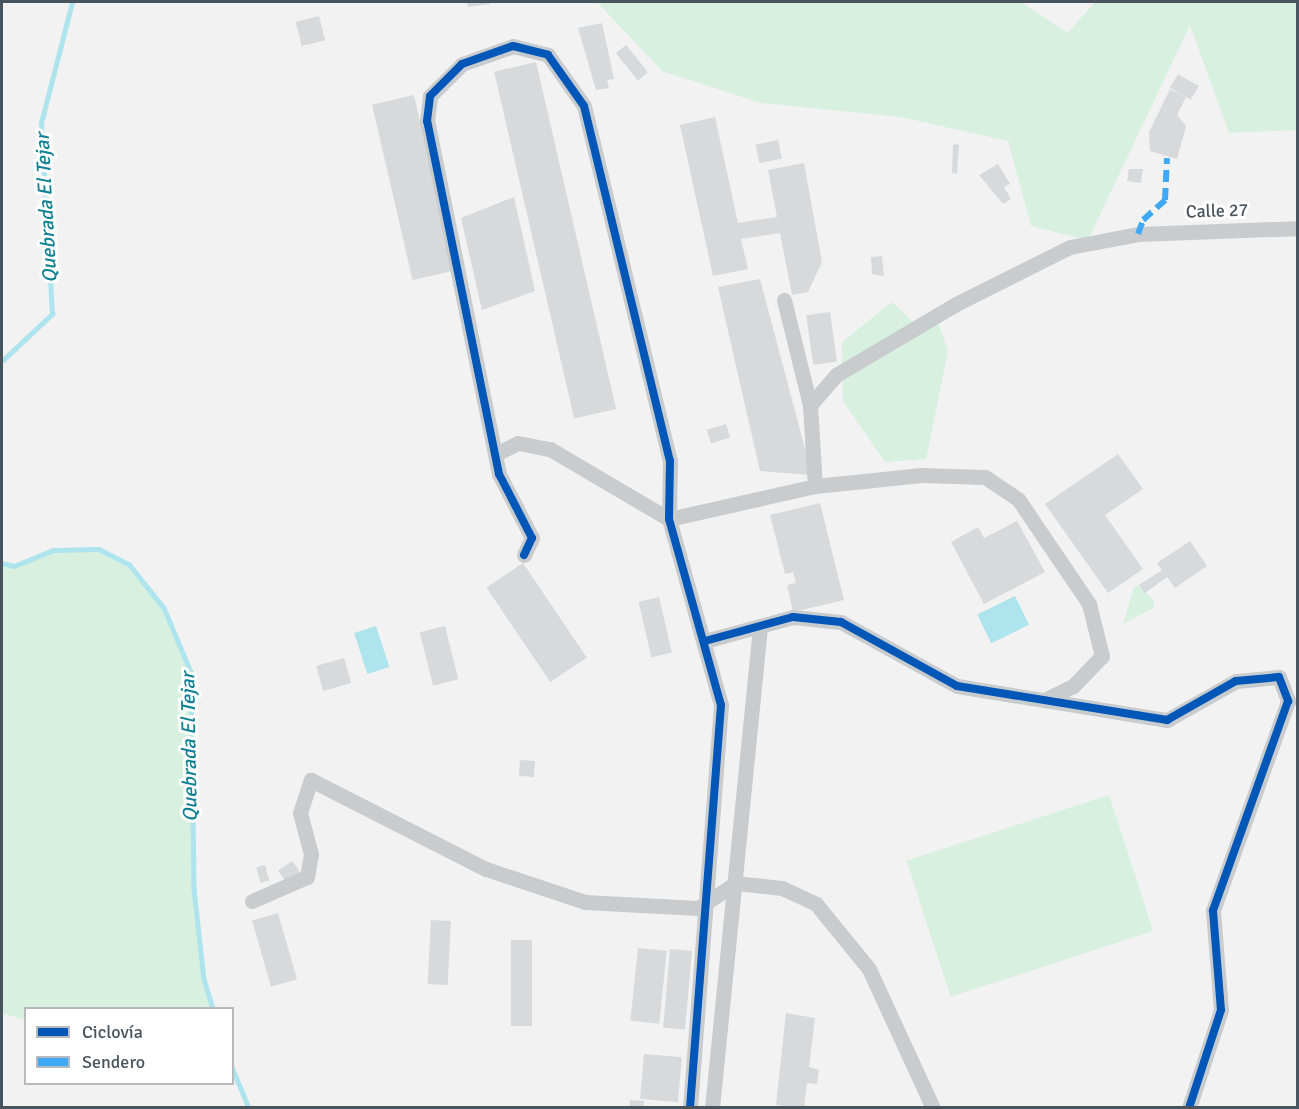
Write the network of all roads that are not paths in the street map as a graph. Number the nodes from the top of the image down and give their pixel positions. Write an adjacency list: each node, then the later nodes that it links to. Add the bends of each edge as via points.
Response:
1 (1298, 228): 3 (street, Calle 27, via 1138,234 1070,247 956,303 836,375)
2 (784, 300): 3 (street)
3 (810, 405): 5 (street)
4 (498, 453): 6 (street, via 518,443 550,449); 6 (street, via 427,121 430,96 462,64 513,46 548,56 584,106 670,461); 7 (street, via 499,474 532,538)
5 (815, 486): 6 (street); 10 (street, via 921,475 985,477 1018,499 1089,604 1102,656 1073,686)
6 (669, 519): 9 (street)
7 (524, 555)
8 (760, 629): 9 (street); 10 (street, via 793,617 841,622 957,686); 11 (street)
9 (705, 641): 13 (street, via 721,705)
10 (1048, 698): 19 (street, via 1167,720 1236,681 1263,675 1279,677 1288,701 1213,911 1221,1010)
11 (736, 883): 13 (street); 15 (street); 18 (street, via 782,888 816,904 869,969)
12 (252, 901): 13 (street, via 307,877 311,854 300,813 311,780 486,869 585,902)
13 (706, 905): 14 (street)
14 (700, 995): 15 (street); 16 (street)
15 (722, 996): 17 (street)
16 (690, 1107)
17 (712, 1107)
18 (933, 1107)
19 (1189, 1107)

